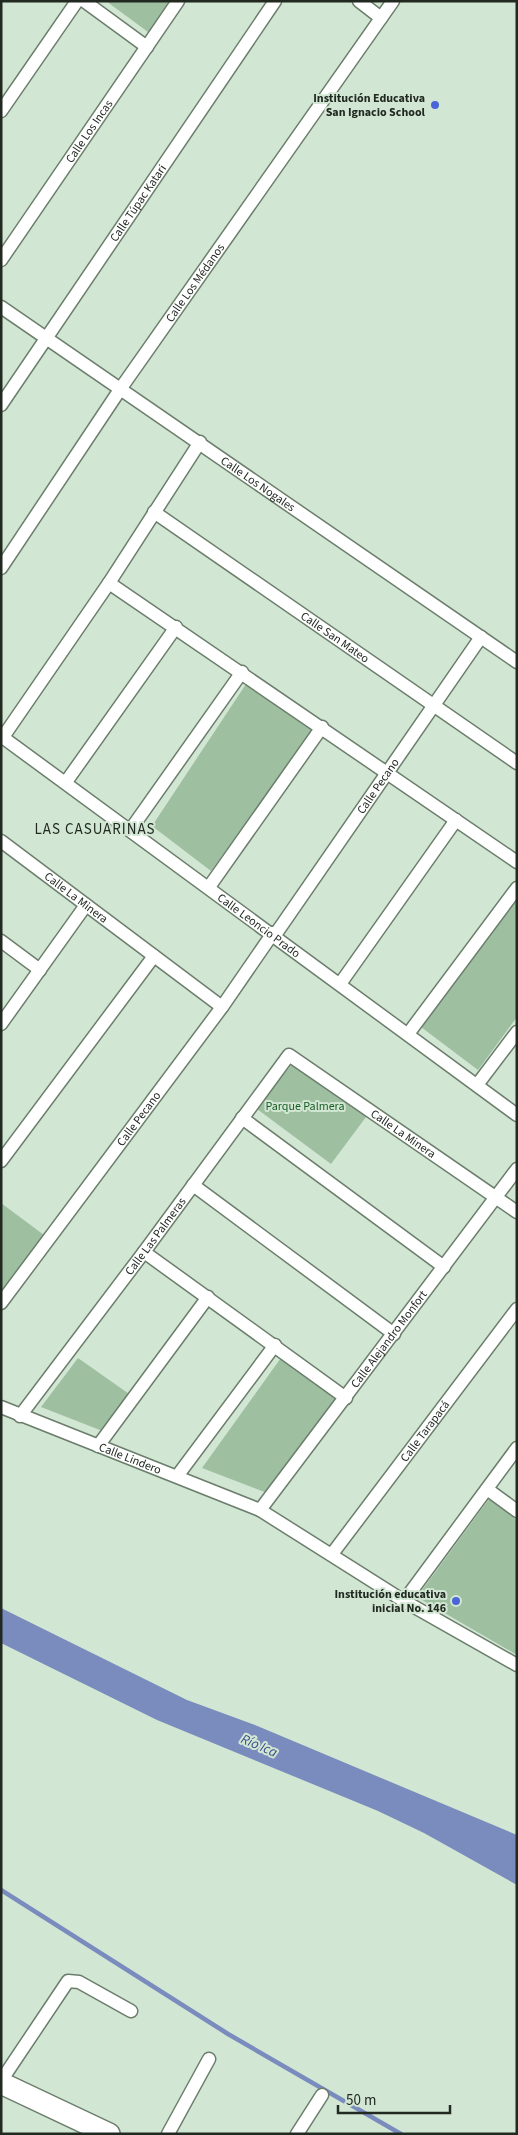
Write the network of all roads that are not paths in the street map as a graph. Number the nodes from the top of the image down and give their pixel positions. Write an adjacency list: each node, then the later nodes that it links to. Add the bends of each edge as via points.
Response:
1 (77, 1): 9 (street)
2 (84, 1): 8 (street)
3 (178, 1): 8 (street, Calle Los Incas)
4 (275, 1): 12 (street, Calle Túpac Katari)
5 (360, 1): 7 (street)
6 (393, 1): 7 (street, Calle Los Médanos)
7 (381, 18): 13 (street, Calle Los Médanos)
8 (147, 48): 10 (street, Calle Los Incas)
9 (1, 111)
10 (1, 260)
11 (1, 307): 12 (street, Calle Los Nogales)
12 (48, 338): 13 (street, Calle Los Nogales); 14 (street, Calle Túpac Katari)
13 (120, 388): 15 (street, Calle Los Nogales); 17 (street, Calle Los Médanos)
14 (1, 405)
15 (200, 442): 16 (street); 20 (street, Calle Los Nogales)
16 (154, 512): 18 (street); 23 (street, Calle San Mateo)
17 (1, 568)
18 (109, 583): 19 (street); 25 (street)
19 (176, 627): 22 (street); 28 (street)
20 (481, 637): 21 (street, Calle Los Nogales); 23 (street, Calle Pecano)
21 (517, 662)
22 (242, 672): 24 (street); 30 (street)
23 (434, 706): 26 (street, Calle San Mateo); 27 (street, Calle Pecano)
24 (322, 727): 27 (street); 33 (street)
25 (2, 737): 28 (street, Calle Leoncio Prado)
26 (517, 763)
27 (388, 773): 29 (street); 36 (street, Calle Pecano)
28 (66, 782): 30 (street, Calle Leoncio Prado)
29 (456, 820): 32 (street); 40 (street)
30 (131, 829): 33 (street, Calle Leoncio Prado)
31 (1, 841): 35 (street, Calle La Minera)
32 (517, 862)
33 (209, 887): 36 (street, Calle Leoncio Prado)
34 (517, 888): 44 (street)
35 (86, 905): 38 (street, Calle La Minera); 39 (street)
36 (274, 934): 40 (street, Calle Leoncio Prado); 41 (street, Calle Pecano)
37 (1, 941): 39 (street)
38 (154, 956): 41 (street, Calle La Minera); 49 (street)
39 (40, 970): 42 (street)
40 (340, 984): 44 (street, Calle Leoncio Prado)
41 (222, 1007): 57 (street, Calle Pecano)
42 (1, 1024)
43 (517, 1032): 46 (street)
44 (408, 1034): 46 (street, Calle Leoncio Prado)
45 (289, 1055): 48 (street, Calle Las Palmeras); 52 (street, Calle La Minera)
46 (477, 1085): 47 (street, Calle Leoncio Prado)
47 (517, 1114)
48 (242, 1118): 51 (street, Calle Las Palmeras); 55 (street)
49 (1, 1161)
50 (517, 1169): 52 (street, Calle Alejandro Monfort)
51 (193, 1185): 54 (street, Calle Las Palmeras); 59 (street)
52 (496, 1196): 53 (street, Calle La Minera); 55 (street, Calle Alejandro Monfort)
53 (517, 1212)
54 (144, 1252): 56 (street); 63 (street, Calle Las Palmeras)
55 (444, 1268): 59 (street, Calle Alejandro Monfort)
56 (208, 1297): 60 (street); 64 (street)
57 (1, 1303)
58 (517, 1309): 70 (street, Calle Tarapacá)
59 (394, 1334): 61 (street, Calle Alejandro Monfort)
60 (275, 1345): 61 (street); 66 (street)
61 (346, 1398): 68 (street, Calle Alejandro Monfort)
62 (1, 1407): 63 (street, Calle Lindero)
63 (20, 1416): 64 (street, Calle Lindero)
64 (98, 1446): 66 (street, Calle Lindero)
65 (517, 1448): 67 (street)
66 (178, 1475): 68 (street, Calle Lindero)
67 (487, 1488): 69 (street); 71 (street)
68 (260, 1510): 70 (street, Calle Lindero)
69 (517, 1511)
70 (332, 1554): 71 (street, Calle Lindero)
71 (404, 1601): 72 (street, Calle Lindero)
72 (517, 1665)
73 (131, 2011): 75 (street, via 79,1982 68,1981)
74 (210, 2059): 78 (street)
75 (1, 2082): 77 (highway)
76 (322, 2095): 79 (street)
77 (109, 2134)
78 (168, 2134)
79 (297, 2134)

